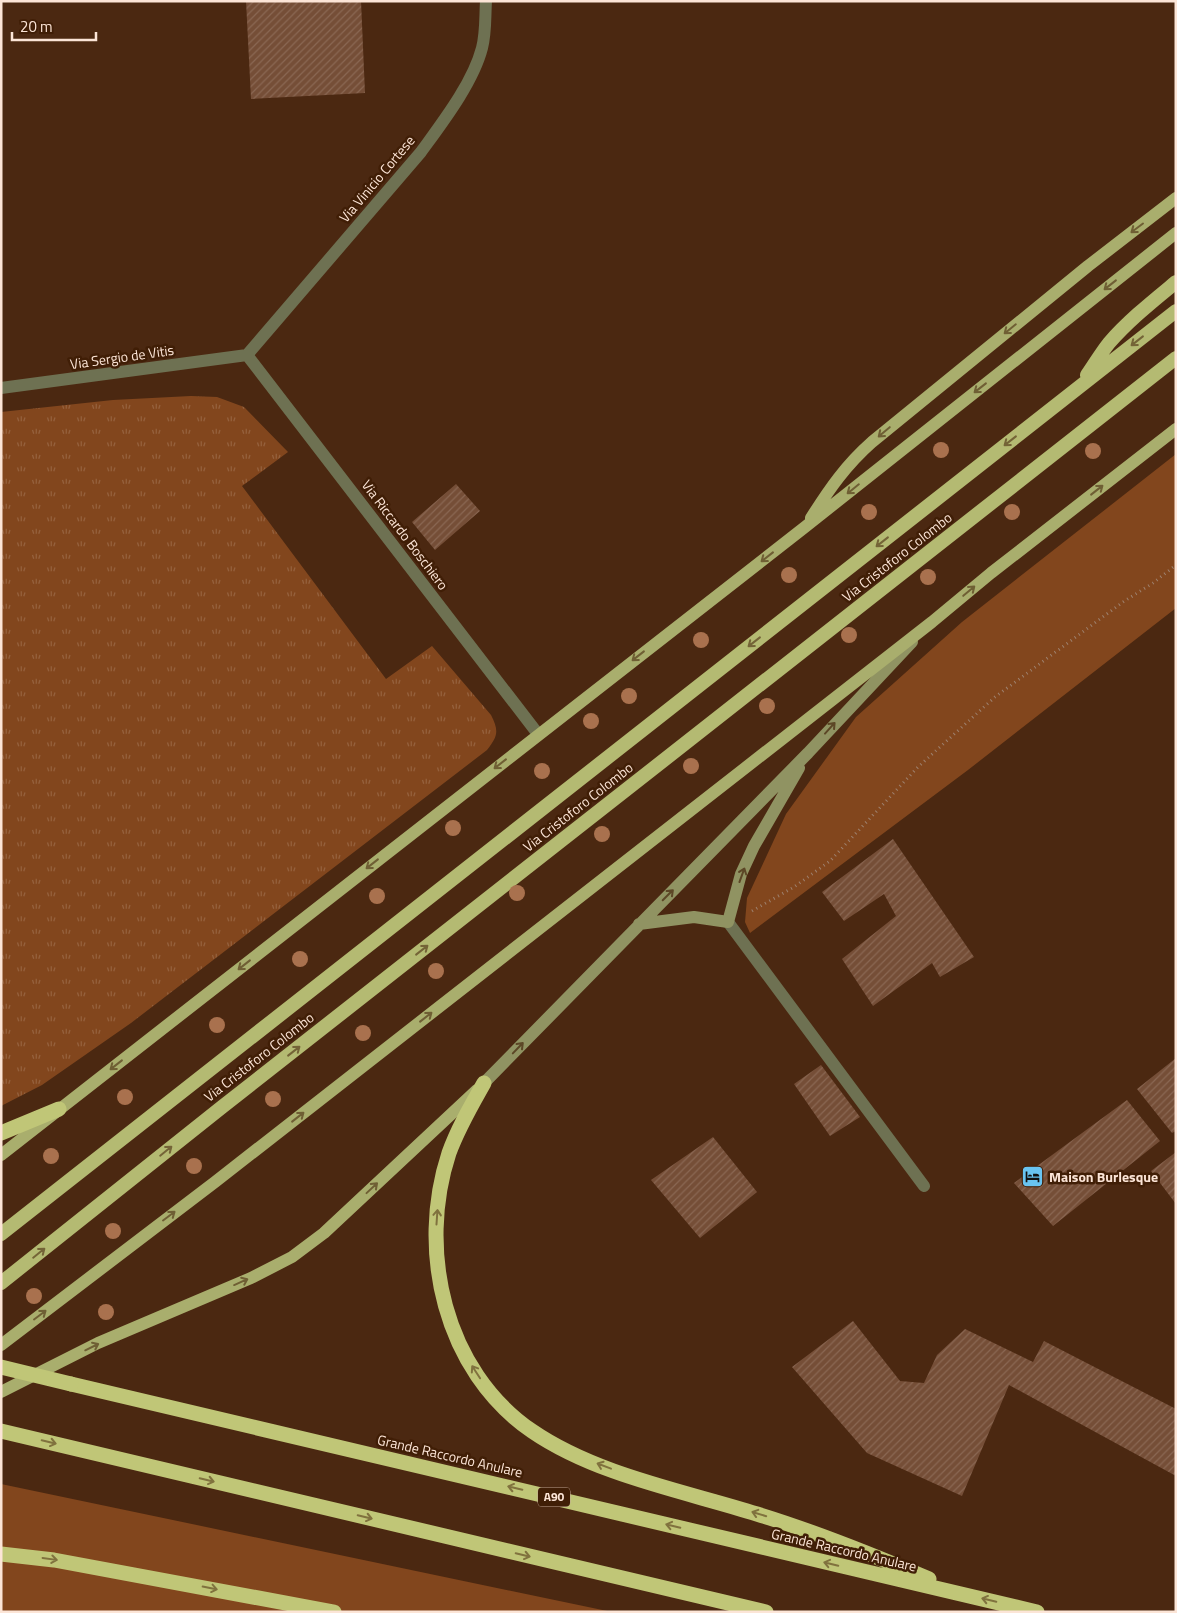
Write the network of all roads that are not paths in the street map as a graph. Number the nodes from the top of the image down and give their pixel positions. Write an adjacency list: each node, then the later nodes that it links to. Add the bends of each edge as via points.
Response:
1 (486, 1): 6 (street, Via Vinicio Cortese, via 480,57 446,116 421,152)
2 (1176, 198): 11 (main road, one-way to 11, via 872,442 834,481)
3 (1176, 233): 11 (main road, one-way to 11)
4 (1176, 282): 8 (highway, via 1138,313 1108,344)
5 (1176, 311): 8 (highway, Via Cristoforo Colombo, one-way to 8)
6 (247, 355): 9 (street, Via Sergio de Vitis); 13 (street, Via Riccardo Boschiero)
7 (1176, 358): 23 (highway, Via Cristoforo Colombo, one-way to 7)
8 (1081, 386): 22 (highway, Via Cristoforo Colombo, one-way to 22)
9 (1, 388)
10 (1176, 429): 12 (main road, one-way to 10)
11 (805, 527): 13 (main road, one-way to 13)
12 (932, 622): 14 (main road, one-way to 12); 24 (main road, one-way to 12, via 215,1182)
13 (538, 734): 18 (main road, one-way to 18)
14 (808, 753): 15 (main road, one-way to 14); 16 (main road, one-way to 14, via 742,874 754,846)
15 (640, 924): 16 (main road, via 694,917); 17 (main road, one-way to 15)
16 (730, 924): 21 (street)
17 (484, 1083): 26 (main road, one-way to 17, via 98,1344 292,1257 324,1233); 29 (highway, one-way to 17, via 824,1536 658,1486 591,1461 547,1440 500,1405 484,1386 456,1336 443,1298 436,1252 440,1191 449,1153 458,1129)
18 (59, 1109): 19 (highway); 20 (main road)
19 (1, 1133)
20 (1, 1154)
21 (924, 1186)
22 (1, 1234)
23 (1, 1283)
24 (1, 1345)
25 (1, 1367): 29 (highway, Grande Raccordo Anulare / A90, one-way to 25, bridge)
26 (1, 1392)
27 (1, 1430): 31 (highway, one-way to 31)
28 (1, 1554): 30 (highway, one-way to 30, via 54,1560)
29 (967, 1595): 32 (highway, Grande Raccordo Anulare / A90, one-way to 29)
30 (334, 1612)
31 (766, 1612)
32 (1036, 1612)

